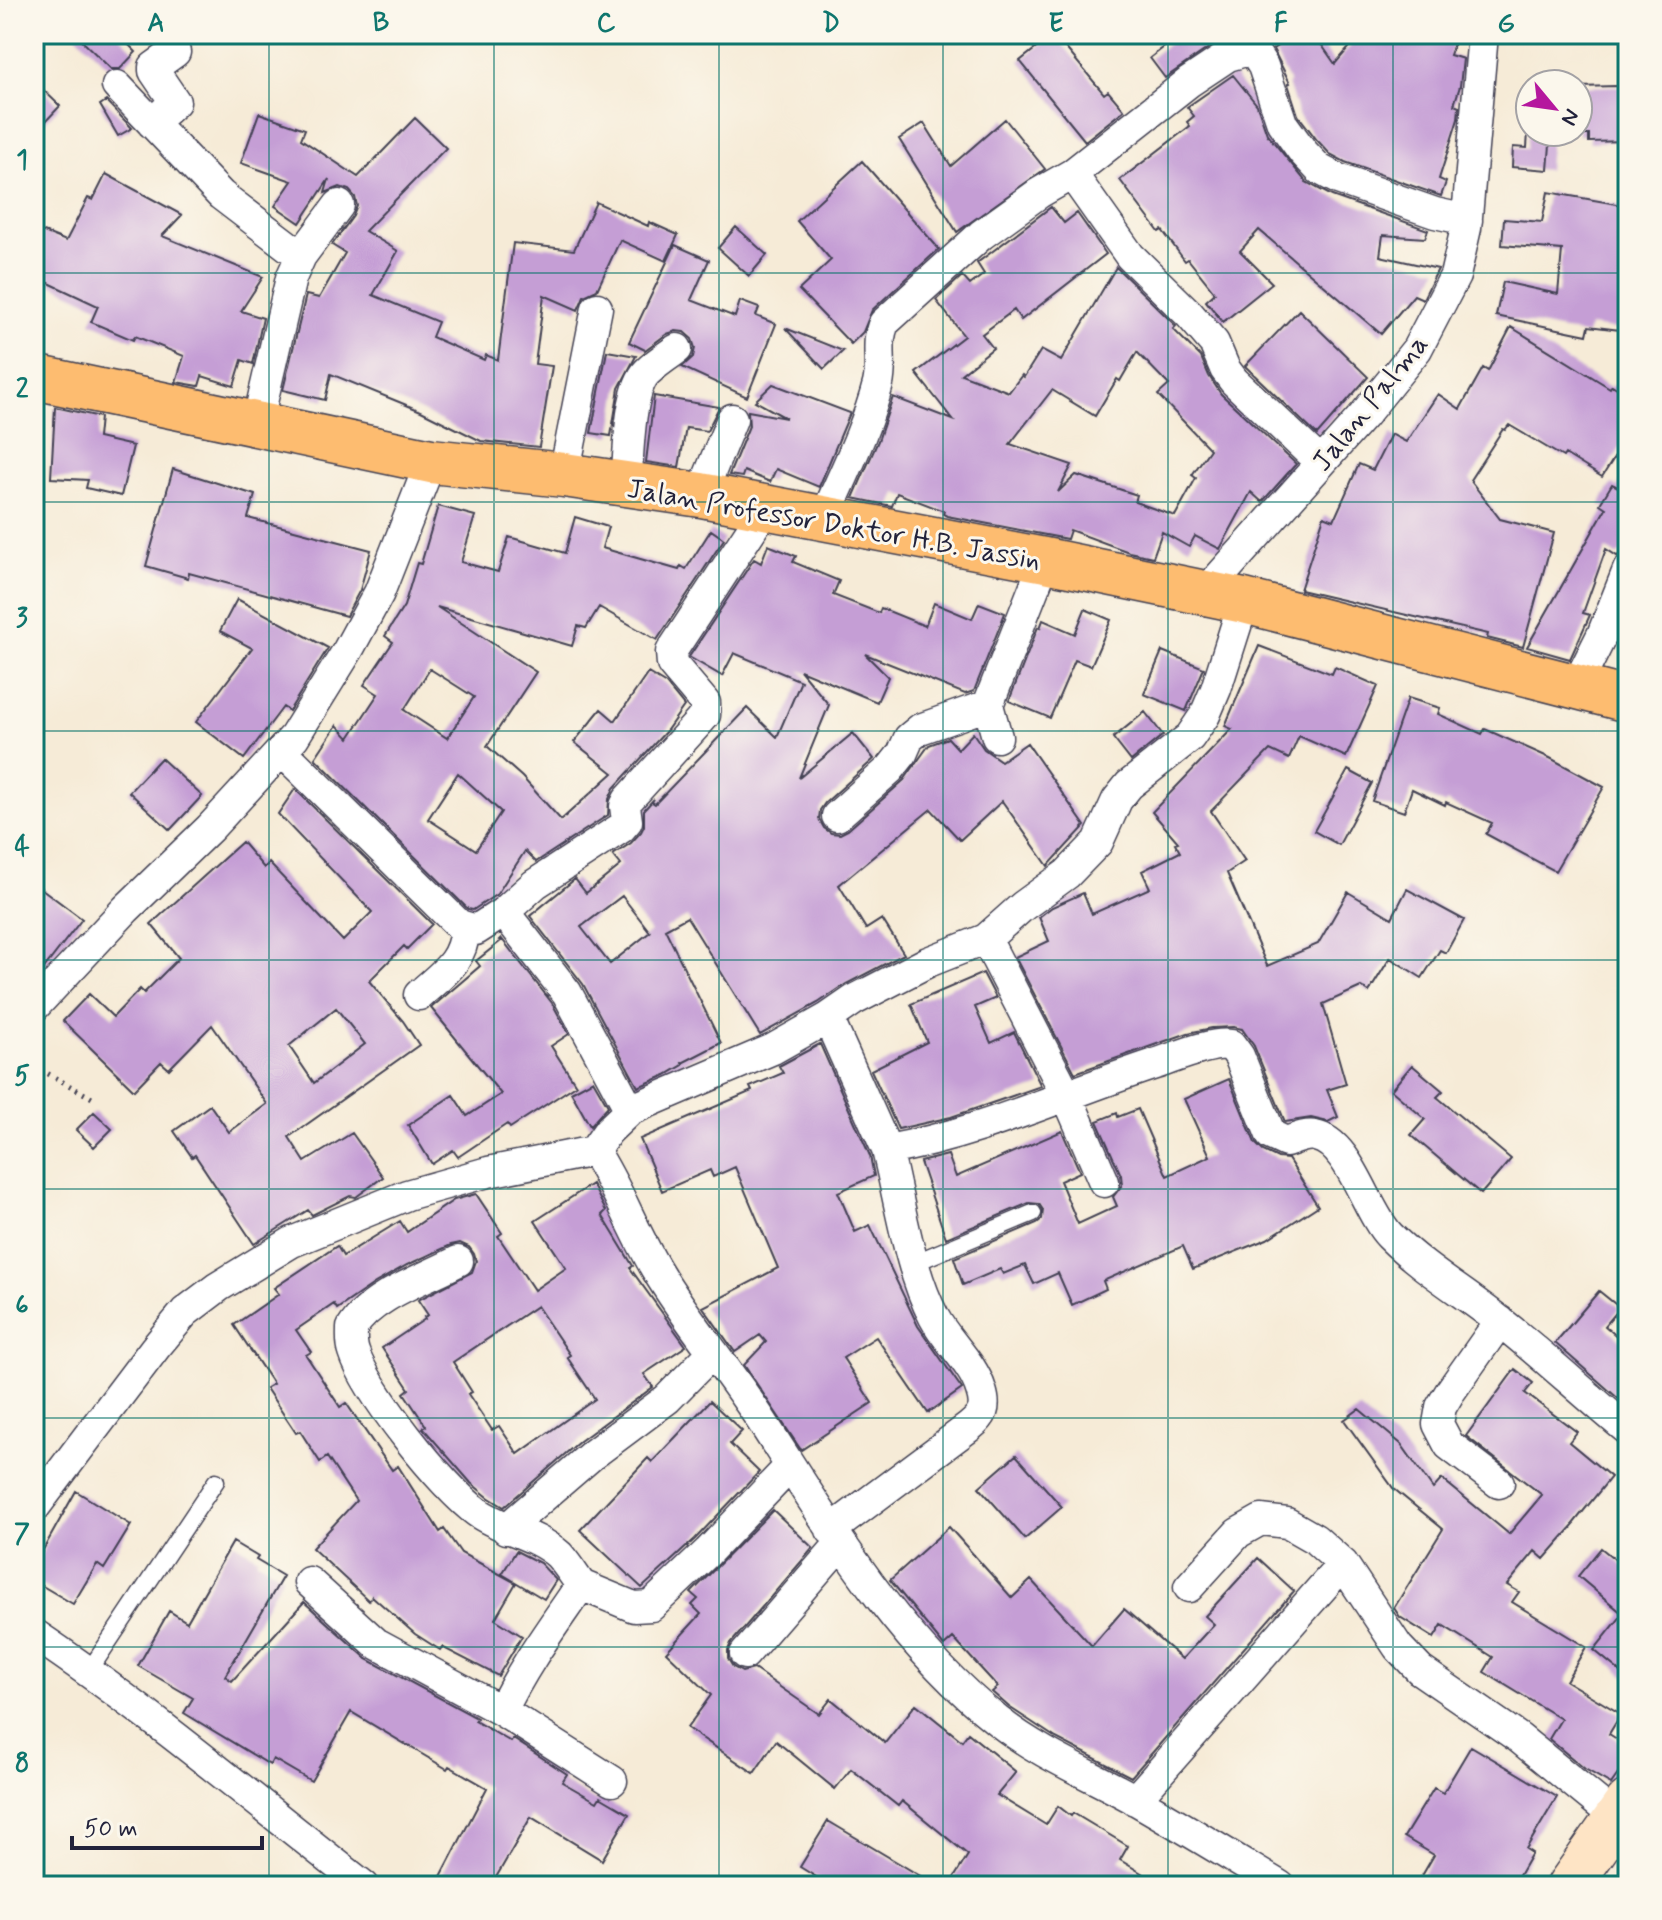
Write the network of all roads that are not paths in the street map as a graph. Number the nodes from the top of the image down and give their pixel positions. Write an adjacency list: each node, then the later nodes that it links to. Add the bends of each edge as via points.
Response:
1 (1483, 34): 8 (street, Jalan Palma)
2 (1247, 41): 6 (street); 8 (street, via 1263,66 1282,123 1319,169)
3 (175, 52): 5 (street, via 154,67 175,102)
4 (117, 86): 5 (street)
5 (152, 123): 9 (street, via 221,195)
6 (1072, 174): 16 (street, via 1130,256 1214,343 1234,381); 21 (street, via 981,235 884,323 879,379 869,413)
7 (339, 205): 9 (street)
8 (1467, 220): 16 (street, Jalan Palma, via 1455,276 1417,349)
9 (301, 256): 14 (street, via 291,278)
10 (597, 308): 17 (street)
11 (677, 349): 18 (street, via 640,382)
12 (34, 377): 14 (highway, Jalan Professor Doktor H.B. Jassin)
13 (732, 419): 19 (street)
14 (257, 424): 15 (highway, Jalan Professor Doktor H.B. Jassin)
15 (431, 461): 17 (highway, Jalan Professor Doktor H.B. Jassin); 29 (street, via 379,593)
16 (1321, 463): 24 (street, Jalan Palma)
17 (564, 475): 18 (highway, Jalan Professor Doktor H.B. Jassin)
18 (626, 485): 19 (highway, Jalan Professor Doktor H.B. Jassin)
19 (701, 495): 20 (highway, Jalan Professor Doktor H.B. Jassin)
20 (767, 506): 21 (highway, Jalan Professor Doktor H.B. Jassin); 31 (street, via 671,652 672,664 705,703 705,715 628,800 621,828 535,884)
21 (825, 517): 22 (highway, Jalan Professor Doktor H.B. Jassin)
22 (1045, 560): 24 (highway, Jalan Professor Doktor H.B. Jassin); 27 (street)
23 (1628, 570): 25 (street)
24 (1224, 597): 25 (highway, Jalan Professor Doktor H.B. Jassin); 33 (street, via 1216,689 1190,737 1129,785 1081,862)
25 (1576, 687): 26 (highway, Jalan Professor Doktor H.B. Jassin)
26 (1628, 700)
27 (988, 705): 28 (street); 30 (street, via 920,729 890,769)
28 (997, 737)
29 (282, 751): 32 (street); 35 (street)
30 (837, 816)
31 (504, 912): 32 (street, via 476,930); 38 (street, via 567,993)
32 (465, 929): 34 (street, via 458,958)
33 (986, 939): 36 (street, via 928,962); 37 (street)
34 (419, 995)
35 (34, 1007)
36 (828, 1018): 38 (street, via 773,1049); 39 (street)
37 (1066, 1094): 39 (street, via 934,1142); 41 (street); 45 (street, via 1185,1054 1231,1045 1271,1135 1286,1142 1306,1135 1328,1141 1390,1236)
38 (630, 1110): 40 (street)
39 (887, 1150): 44 (street)
40 (594, 1151): 46 (street, via 661,1277); 51 (street, via 407,1195 292,1242 218,1287 185,1312 155,1348)
41 (1104, 1182)
42 (1033, 1213): 44 (lane)
43 (458, 1261): 52 (street, via 378,1300 358,1319 351,1340 362,1371 450,1490)
44 (914, 1263): 53 (street, via 934,1317 981,1388 984,1411)
45 (1500, 1321): 47 (street); 50 (street, via 1450,1392 1438,1424 1449,1445)
46 (713, 1352): 48 (street); 52 (street, via 667,1399)
47 (1628, 1430)
48 (790, 1466): 53 (street); 56 (street, via 651,1606 634,1607)
49 (216, 1481): 60 (lane)
50 (1499, 1483)
51 (34, 1508)
52 (506, 1529): 56 (street, via 558,1554)
53 (835, 1537): 59 (street); 63 (street, via 885,1606 982,1708 1065,1765)
54 (1343, 1564): 57 (street, via 1287,1523 1261,1520 1238,1533); 63 (street); 64 (street, via 1420,1670)
55 (309, 1582): 61 (street, via 376,1643)
56 (581, 1585): 61 (street, via 530,1658)
57 (1189, 1587)
58 (34, 1634): 60 (street)
59 (745, 1654)
60 (89, 1671): 65 (street)
61 (502, 1711): 62 (street)
62 (612, 1781)
63 (1135, 1800): 66 (street)
64 (1624, 1816): 67 (street)
65 (364, 1886)
66 (1280, 1886)
67 (1569, 1886)

